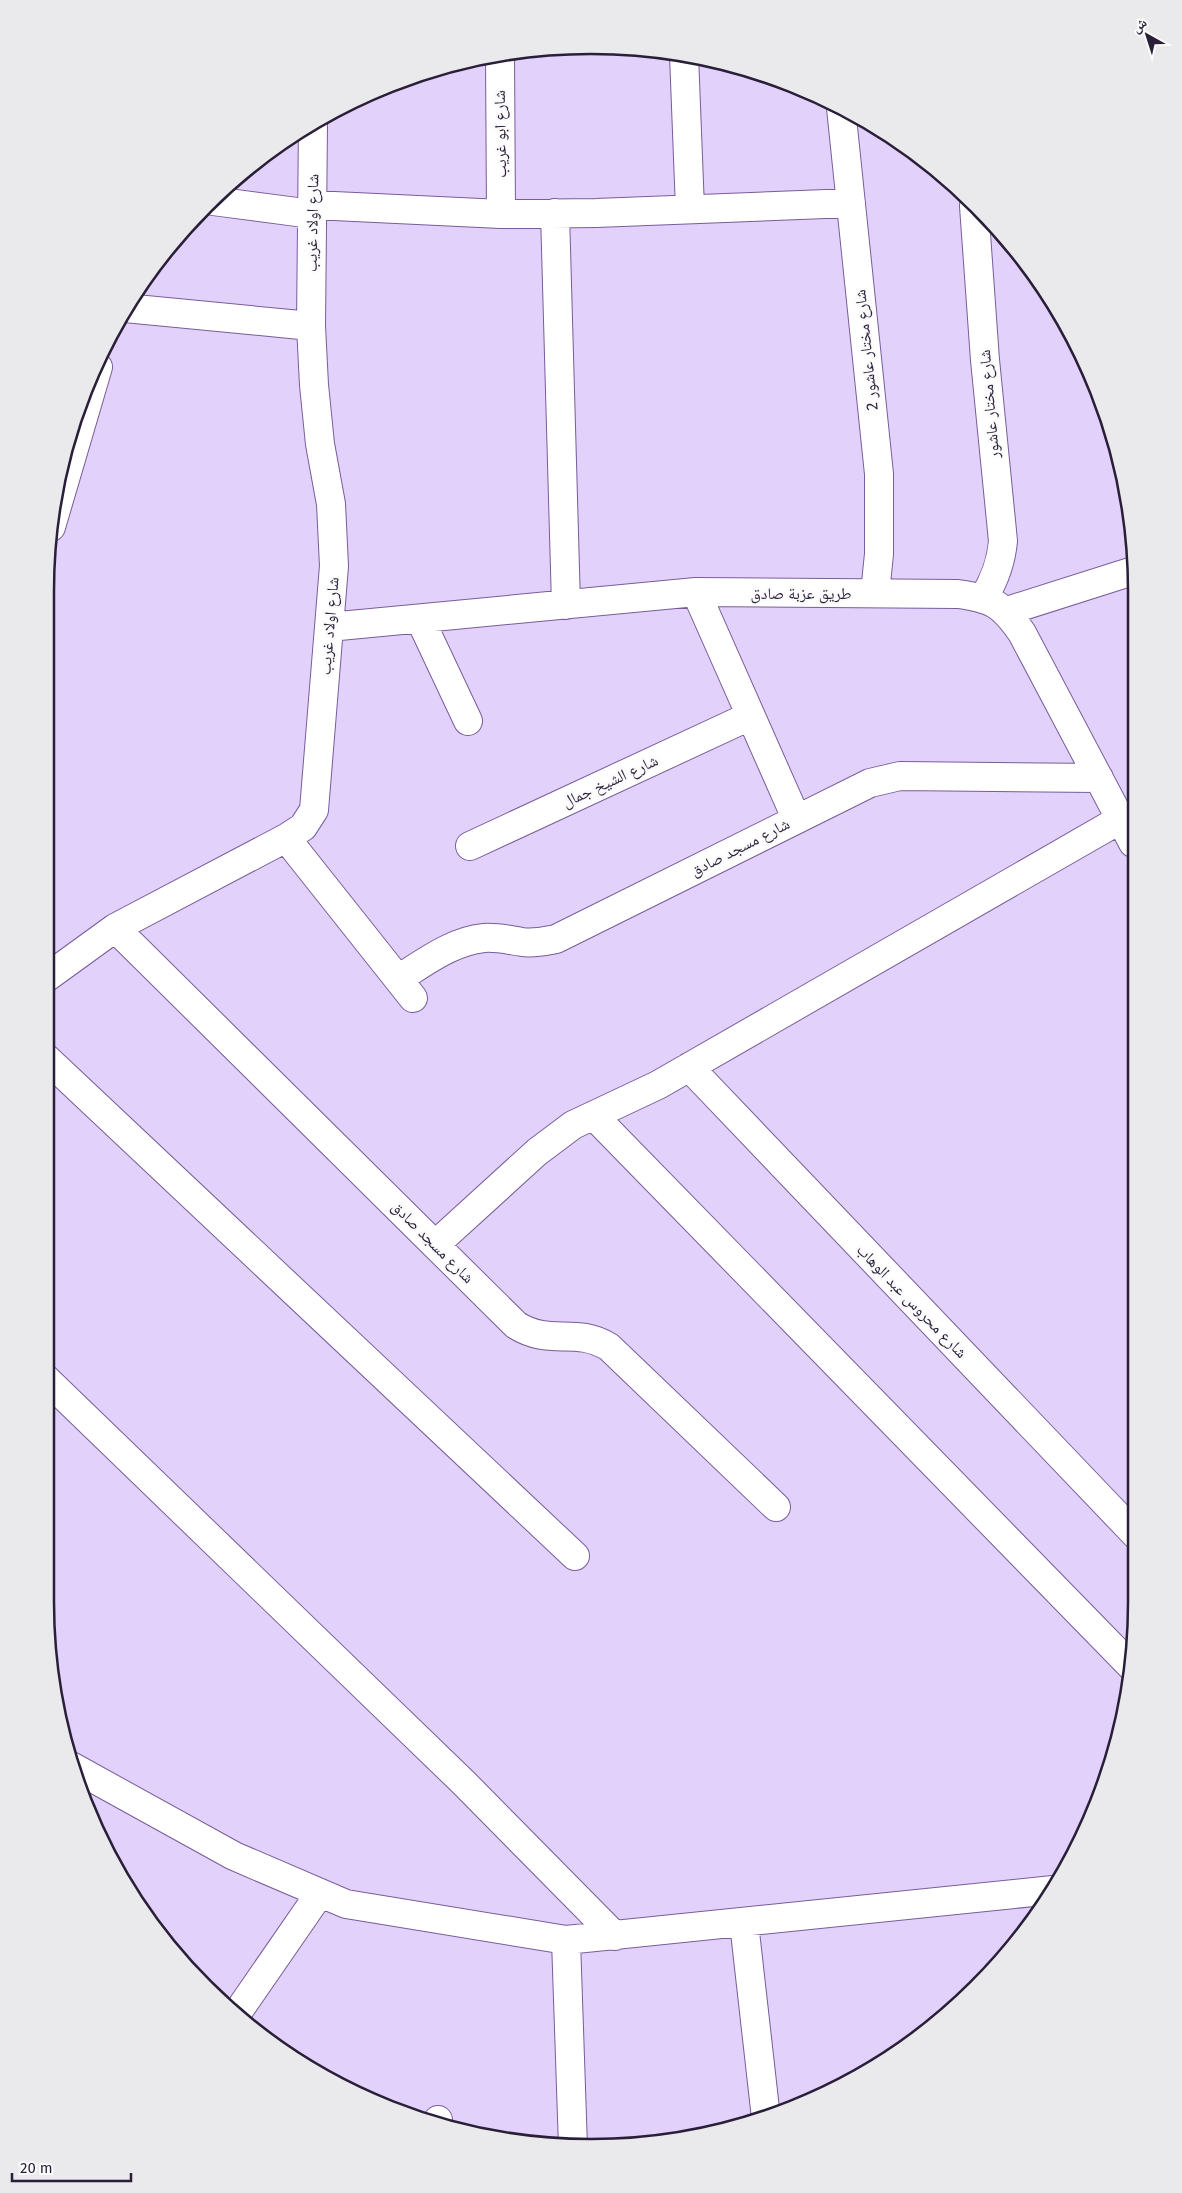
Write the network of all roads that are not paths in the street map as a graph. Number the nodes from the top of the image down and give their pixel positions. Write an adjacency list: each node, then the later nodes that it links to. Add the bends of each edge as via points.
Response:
1 (500, 62): 10 (street, شارع ابو غريب)
2 (684, 62): 8 (street)
3 (842, 116): 6 (street, شارع مختار عاشور 2)
4 (313, 132): 7 (street, شارع اولاد غريب)
5 (221, 202): 7 (street)
6 (851, 203): 8 (street); 18 (street, شارع مختار عاشور 2, via 879,474 879,554)
7 (312, 209): 10 (street); 13 (street, شارع اولاد غريب)
8 (690, 209): 9 (street)
9 (555, 213): 10 (street); 20 (street)
10 (501, 214)
11 (975, 215): 19 (street, شارع مختار عاشور, via 1003,541 1001,561)
12 (134, 309): 13 (street)
13 (311, 326): 23 (street, شارع اولاد غريب, via 320,444 331,504 334,566)
14 (86, 408): 15 (street)
15 (68, 470)
16 (1127, 572): 21 (street)
17 (696, 592): 18 (street, طريق عزبة صادق); 20 (street, طريق عزبة صادق); 24 (street)
18 (875, 593): 19 (street, طريق عزبة صادق)
19 (984, 597): 21 (street, طريق عزبة صادق)
20 (566, 605): 22 (street, طريق عزبة صادق)
21 (1007, 611): 26 (street, طريق عزبة صادق, via 1022,632)
22 (420, 619): 23 (street, طريق عزبة صادق); 25 (street)
23 (329, 627): 30 (street, شارع اولاد غريب, via 314,810 303,827)
24 (750, 716): 27 (street); 31 (street, شارع الشيخ جمال)
25 (468, 721)
26 (1099, 778): 27 (street, شارع مسجد صادق, via 900,776 870,783); 28 (street, طريق عزبة صادق)
27 (796, 818): 30 (street, شارع مسجد صادق, via 556,939 523,943 484,938 462,943 406,989)
28 (1121, 819): 29 (street, طريق عزبة صادق); 35 (street)
29 (1128, 833)
30 (286, 838): 32 (street, شارع اولاد غريب)
31 (470, 846)
32 (115, 928): 33 (street, شارع اولاد غريب); 37 (street, شارع مسجد صادق)
33 (54, 972)
34 (54, 1066): 41 (street)
35 (689, 1067): 36 (street); 40 (street, شارع محروس عبد الوهاب)
36 (594, 1116): 37 (street, via 573,1125 537,1152); 42 (street)
37 (436, 1244): 39 (street, شارع مسجد صادق, via 516,1325 528,1333 544,1337 586,1337 609,1348)
38 (54, 1387): 47 (street, via 456,1775)
39 (776, 1507)
40 (1128, 1527)
41 (575, 1556)
42 (1125, 1660)
43 (82, 1776): 45 (street, via 234,1856)
44 (1044, 1891): 46 (street)
45 (320, 1893): 48 (street, via 346,1904); 49 (street)
46 (744, 1922): 47 (street); 50 (street)
47 (615, 1936): 48 (street)
48 (566, 1940): 51 (street)
49 (241, 2009)
50 (765, 2111)
51 (572, 2138)

